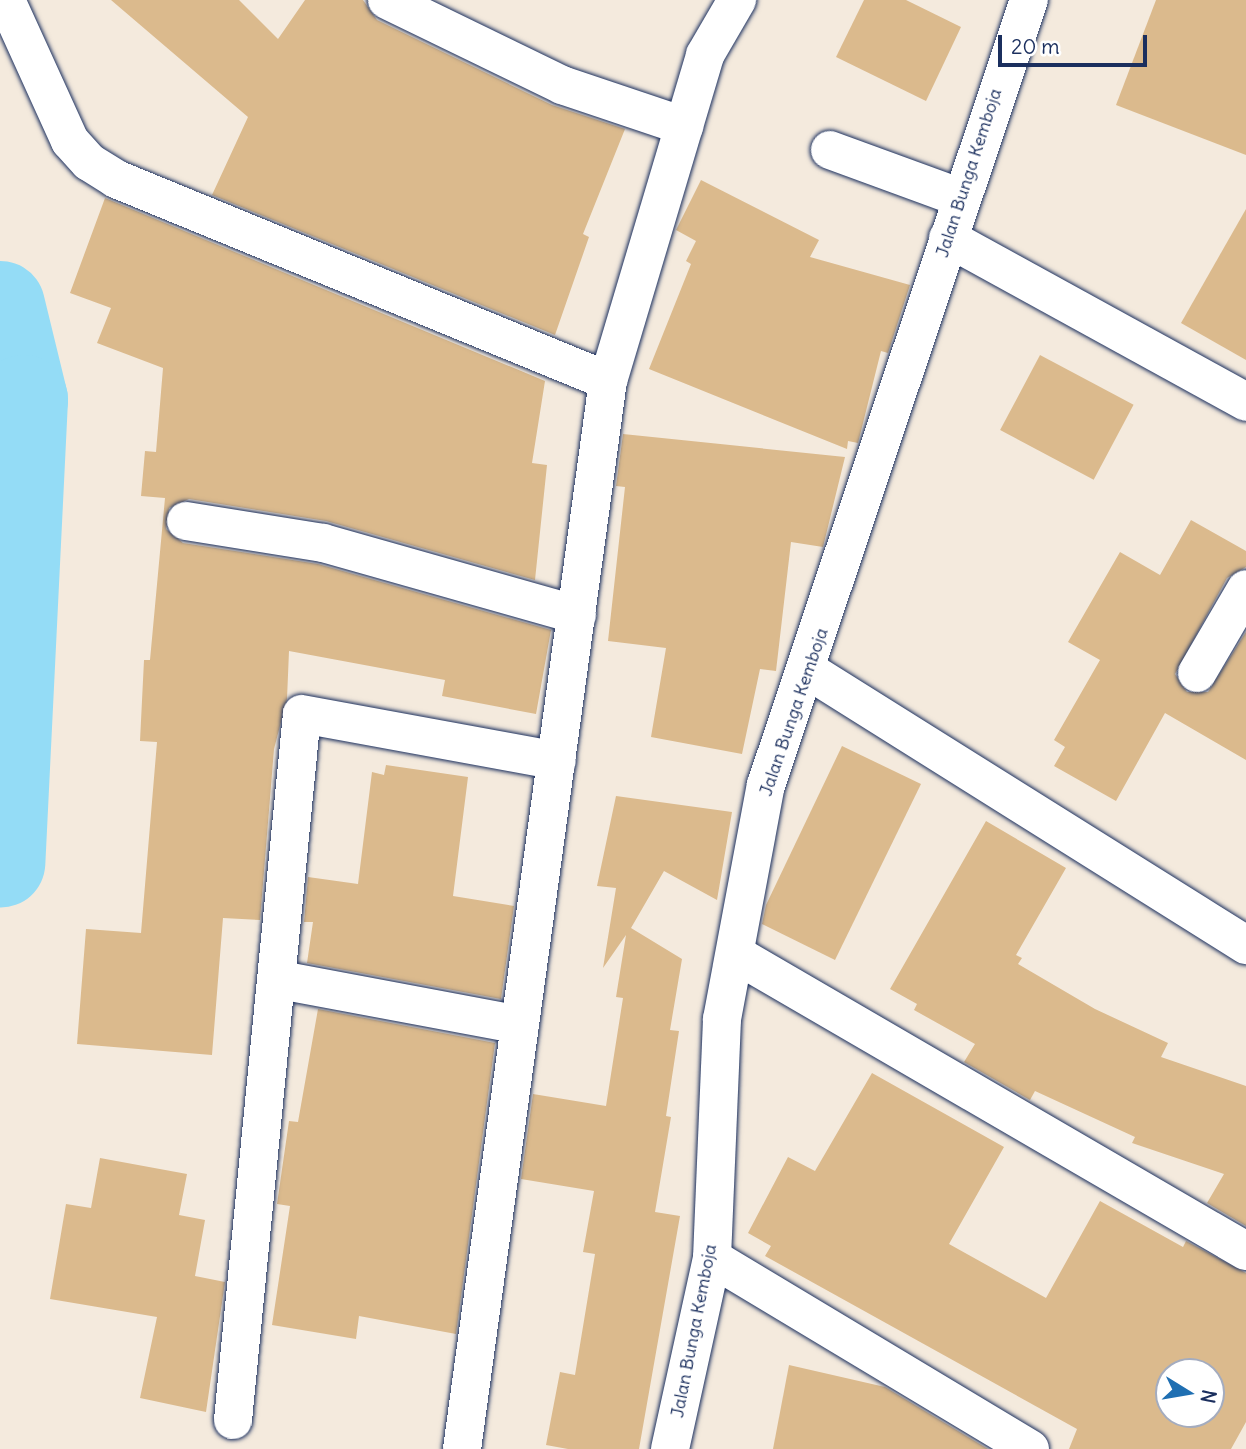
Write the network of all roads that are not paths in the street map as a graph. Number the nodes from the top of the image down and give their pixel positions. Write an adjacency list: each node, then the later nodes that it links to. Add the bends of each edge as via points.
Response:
1 (387, 0): 5 (street, via 562,85)
2 (737, 0): 5 (street, via 705,55)
3 (1029, 0): 7 (street, Jalan Bunga Kemboja)
4 (17, 10): 9 (street, via 70,141 89,162 116,178)
5 (684, 126): 9 (street)
6 (830, 149): 7 (street)
7 (961, 198): 8 (street, Jalan Bunga Kemboja)
8 (948, 239): 10 (street); 14 (street, Jalan Bunga Kemboja)
9 (608, 381): 13 (street)
10 (1246, 402)
11 (186, 521): 13 (street, via 323,543)
12 (1246, 589): 15 (street)
13 (576, 615): 16 (street)
14 (809, 671): 17 (street); 18 (street, Jalan Bunga Kemboja, via 766,785)
15 (1197, 673)
16 (556, 761): 19 (street, via 302,714); 20 (street)
17 (1246, 945)
18 (735, 954): 21 (street); 22 (street, Jalan Bunga Kemboja, via 722,1019)
19 (280, 980): 20 (street); 23 (street)
20 (520, 1025): 24 (street)
21 (1246, 1251)
22 (712, 1258): 25 (street, Jalan Bunga Kemboja); 26 (street)
23 (233, 1420)
24 (462, 1449)
25 (670, 1449)
26 (1030, 1449)

